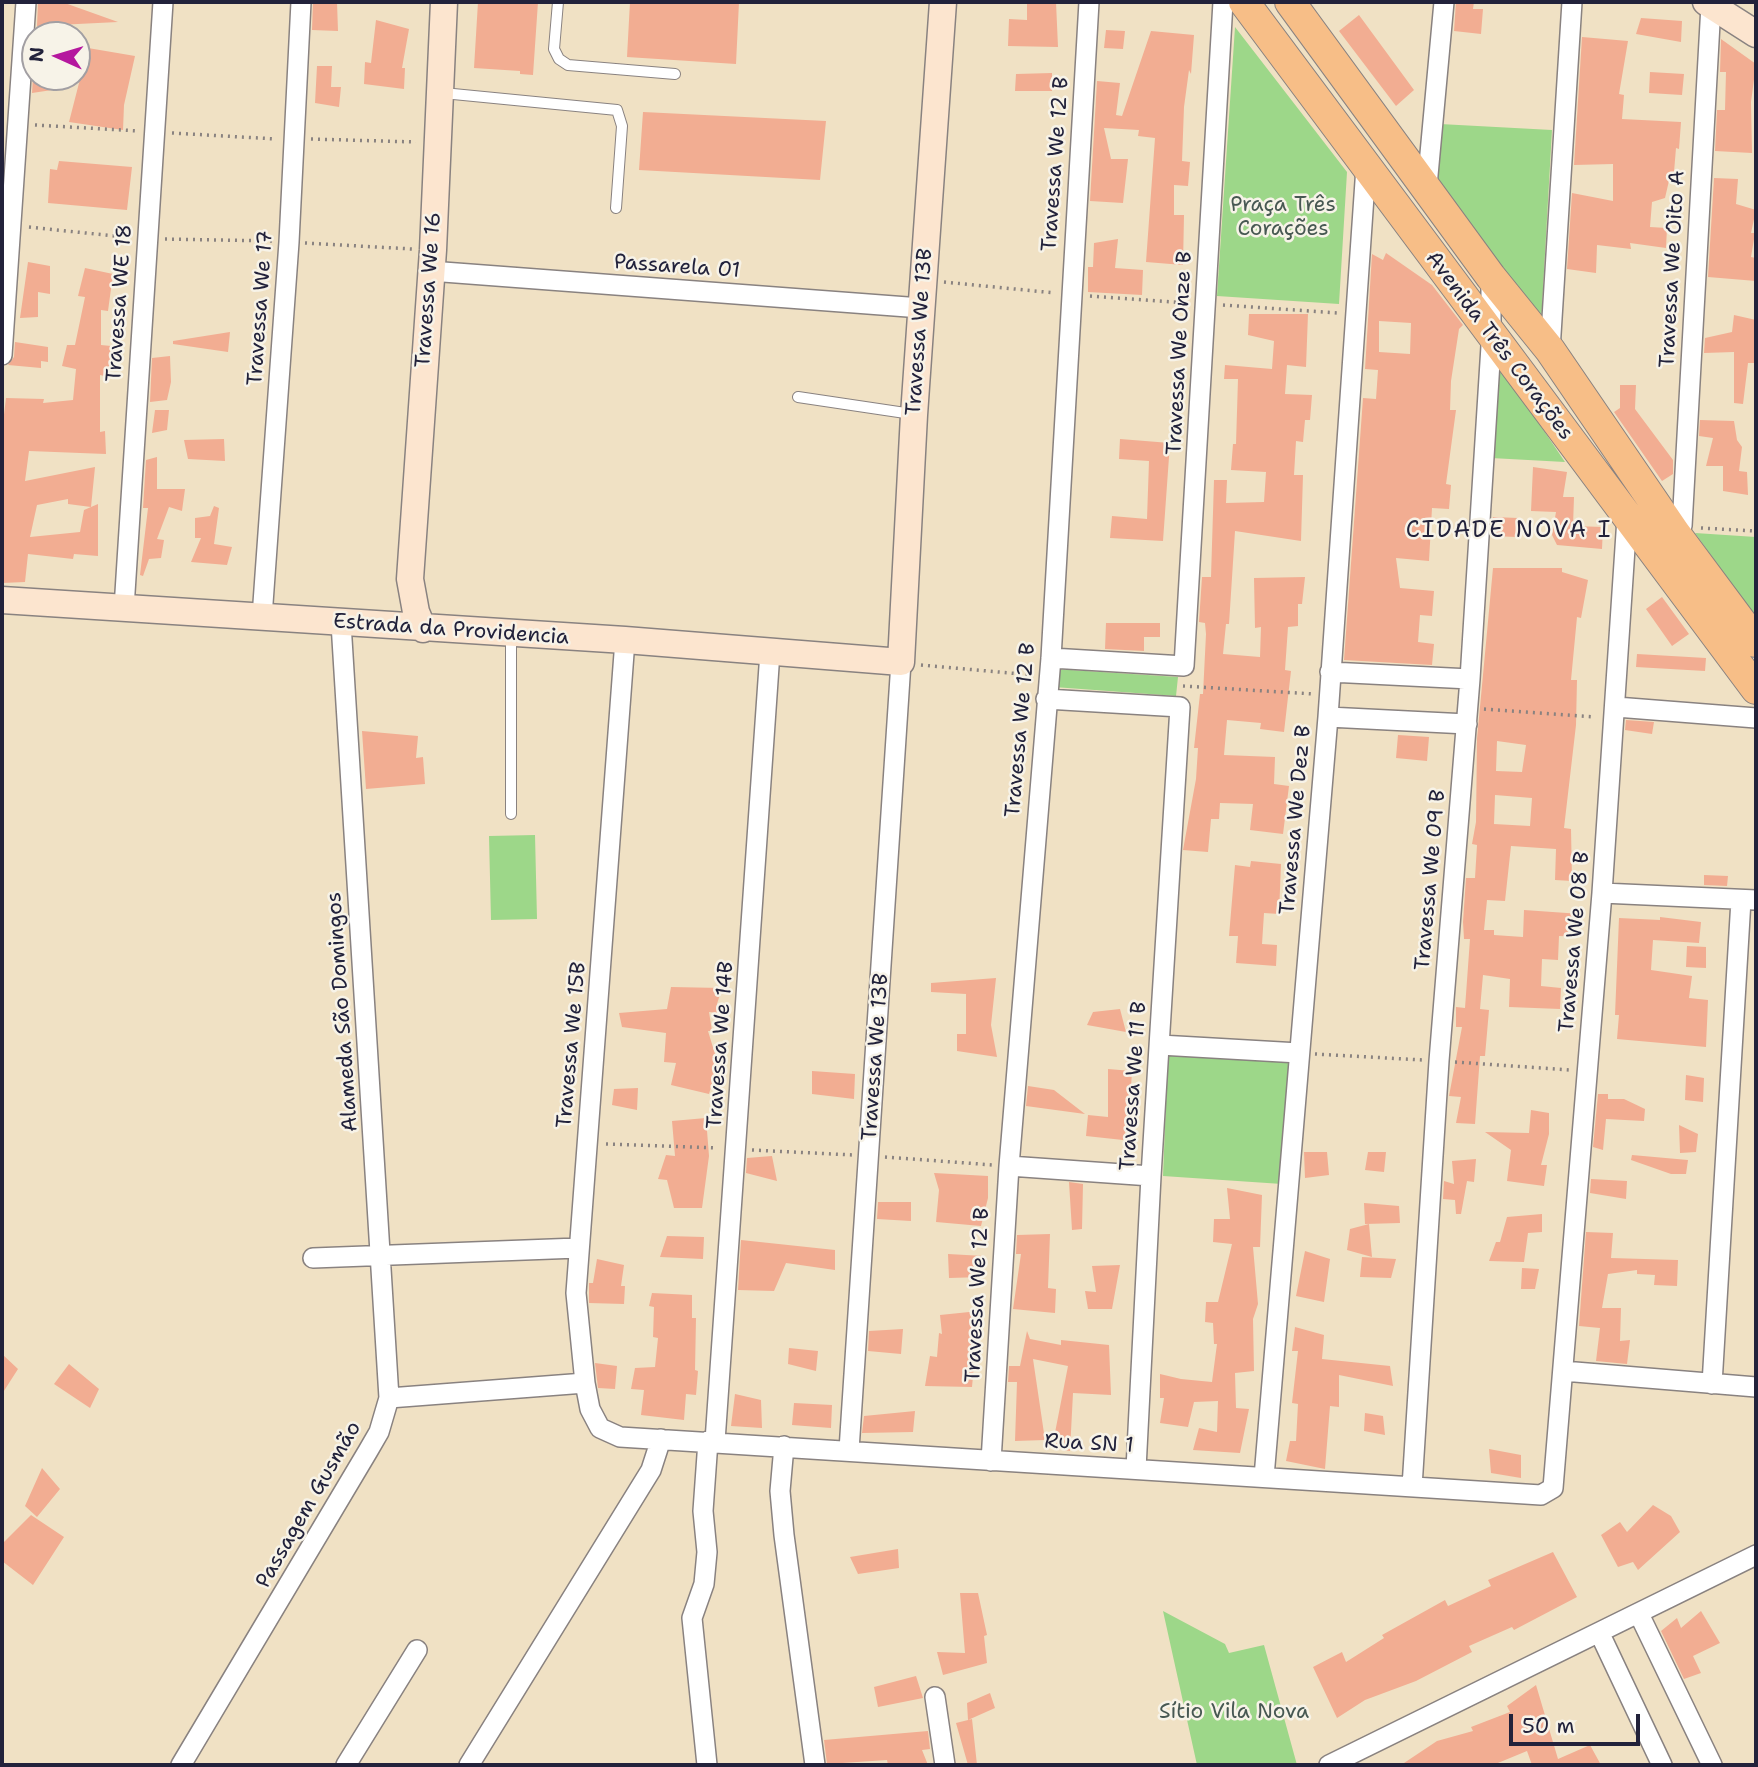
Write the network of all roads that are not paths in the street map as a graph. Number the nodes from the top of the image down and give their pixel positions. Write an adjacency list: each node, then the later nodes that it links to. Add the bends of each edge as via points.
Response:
1 (26, 2): 25 (street)
2 (163, 2): 32 (street, Travessa WE 18)
3 (301, 2): 33 (street, Travessa We 17)
4 (444, 2): 16 (main road, Travessa We 16)
5 (558, 2): 15 (lane, via 554,49 568,65)
6 (943, 2): 22 (main road, Travessa We 13B)
7 (1089, 2): 42 (street, Travessa We 12 B)
8 (1223, 2): 42 (street, Travessa We Onze B, via 1184,666)
9 (1244, 2): 17 (main road, Avenida Três Corações)
10 (1290, 2): 18 (main road, Avenida Três Corações)
11 (1444, 2): 18 (street)
12 (1572, 2): 24 (street)
13 (1708, 3): 14 (main road); 29 (street, Travessa We Oito A)
14 (1756, 34)
15 (675, 74)
16 (439, 93): 19 (lane, via 617,110 622,126); 20 (main road, Travessa We 16)
17 (1366, 167): 23 (main road, Avenida Três Corações); 43 (street, Travessa We Dez B)
18 (1427, 186): 21 (main road, Avenida Três Corações)
19 (616, 208)
20 (431, 261): 22 (street, Passarela 01); 30 (main road, Travessa We 16)
21 (1491, 277): 23 (street, Travessa We 09 B); 24 (main road, Avenida Três Corações)
22 (921, 308): 27 (main road, Travessa We 13B)
23 (1489, 334): 28 (main road, Avenida Três Corações); 44 (street, Travessa We 09 B)
24 (1550, 350): 29 (main road, Avenida Três Corações)
25 (2, 355)
26 (798, 397): 27 (lane)
27 (914, 415): 41 (main road, Travessa We 13B)
28 (1627, 517): 45 (main road, Avenida Três Corações); 47 (street, Travessa We 08 B)
29 (1679, 530): 39 (main road, Avenida Três Corações)
30 (410, 579): 35 (main road, via 395,612); 36 (main road)
31 (2, 600): 32 (main road, Estrada da Providencia)
32 (124, 608): 33 (main road, Estrada da Providencia)
33 (262, 617): 34 (main road, Estrada da Providencia)
34 (341, 623): 35 (main road, Estrada da Providencia); 59 (street, Alameda São Domingos)
35 (377, 625): 36 (main road, Estrada da Providencia)
36 (423, 629): 37 (main road, Estrada da Providencia)
37 (511, 634): 38 (main road, Estrada da Providencia); 51 (lane)
38 (625, 640): 40 (main road, Estrada da Providencia); 58 (street, Travessa We 15B)
39 (1756, 642)
40 (770, 652): 41 (main road, Estrada da Providencia); 68 (street, Travessa We 14B, via 737,1149)
41 (901, 663): 70 (street, Travessa We 13B)
42 (1050, 667): 46 (street, Travessa We 12 B)
43 (1330, 672): 44 (street); 49 (street, Travessa We Dez B)
44 (1470, 679): 48 (street, Travessa We 09 B)
45 (1756, 688)
46 (1046, 699): 54 (street, Travessa We 11 B, via 1180,707); 56 (street, Travessa We 12 B)
47 (1616, 713): 50 (street); 52 (street, Travessa We 08 B)
48 (1467, 716): 49 (street); 74 (street, Travessa We 09 B)
49 (1328, 717): 55 (street, Travessa We Dez B)
50 (1756, 718)
51 (510, 814)
52 (1602, 892): 53 (street); 61 (street, Travessa We 08 B)
53 (1749, 900): 63 (street)
54 (1160, 1045): 55 (street); 57 (street, Travessa We 11 B)
55 (1299, 1053): 73 (street, Travessa We Dez B)
56 (1009, 1166): 57 (street); 71 (street, Travessa We 12 B)
57 (1151, 1176): 72 (street, Travessa We 11 B)
58 (578, 1248): 59 (street); 62 (street, Travessa We 15B, via 576,1293)
59 (381, 1255): 60 (street); 65 (street, Alameda São Domingos)
60 (313, 1258)
61 (1563, 1371): 63 (street); 75 (street, Travessa We 08 B)
62 (585, 1384): 65 (street); 66 (street, Travessa We 15B, via 600,1428)
63 (1712, 1384): 64 (street)
64 (1756, 1387)
65 (389, 1398): 83 (street, Passagem Gusmão, via 368,1451)
66 (620, 1437): 67 (street, Rua SN 1)
67 (661, 1439): 68 (street, Rua SN 1); 84 (street, via 650,1470)
68 (712, 1441): 69 (street, Rua SN 1); 85 (street, Travessa We 14B, via 703,1511 708,1552 704,1584 692,1618)
69 (784, 1446): 70 (street, Rua SN 1); 86 (street, via 783,1535)
70 (849, 1450): 71 (street, Rua SN 1)
71 (991, 1461): 72 (street, Rua SN 1)
72 (1136, 1469): 73 (street, Rua SN 1)
73 (1264, 1477): 74 (street, Rua SN 1)
74 (1412, 1487): 75 (street, Rua SN 1, via 1541,1495)
75 (1553, 1488)
76 (1756, 1555): 77 (street)
77 (1639, 1614): 78 (street); 89 (street)
78 (1600, 1634): 81 (street); 88 (street)
79 (417, 1650): 82 (street)
80 (935, 1697): 87 (street)
81 (1336, 1761)
82 (355, 1762)
83 (181, 1765)
84 (469, 1765)
85 (708, 1765)
86 (815, 1765)
87 (945, 1765)
88 (1662, 1765)
89 (1712, 1765)

